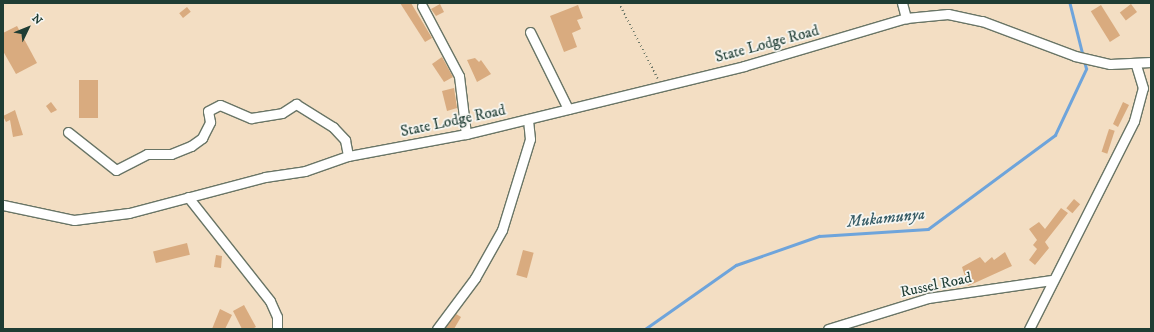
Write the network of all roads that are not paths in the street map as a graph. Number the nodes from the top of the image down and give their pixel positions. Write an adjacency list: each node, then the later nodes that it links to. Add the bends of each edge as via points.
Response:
1 (902, 3): 3 (street)
2 (422, 6): 10 (street, via 462,85)
3 (906, 18): 6 (street, State Lodge Road, via 948,14 982,21 1075,56 1110,64); 7 (street, State Lodge Road, via 744,66)
4 (530, 32): 7 (street)
5 (1151, 62): 6 (street, State Lodge Road)
6 (1136, 65): 14 (street, via 1143,88 1139,107)
7 (568, 109): 8 (street, State Lodge Road)
8 (528, 119): 10 (street, State Lodge Road); 16 (street, via 530,139 502,230 475,278)
9 (68, 132): 11 (street, via 116,170 147,154 171,154 191,146 202,138 210,122 208,111 220,105 252,118 282,113 296,104 333,128 345,140)
10 (466, 134): 11 (street, State Lodge Road)
11 (348, 156): 12 (street, State Lodge Road, via 305,171)
12 (188, 197): 13 (street, State Lodge Road, via 92,219 56,218); 15 (street, via 270,302 277,317)
13 (3, 205)
14 (1052, 280): 17 (street, Russel Road, via 928,298); 18 (street)
15 (277, 329)
16 (438, 329)
17 (828, 329)
18 (1029, 329)

